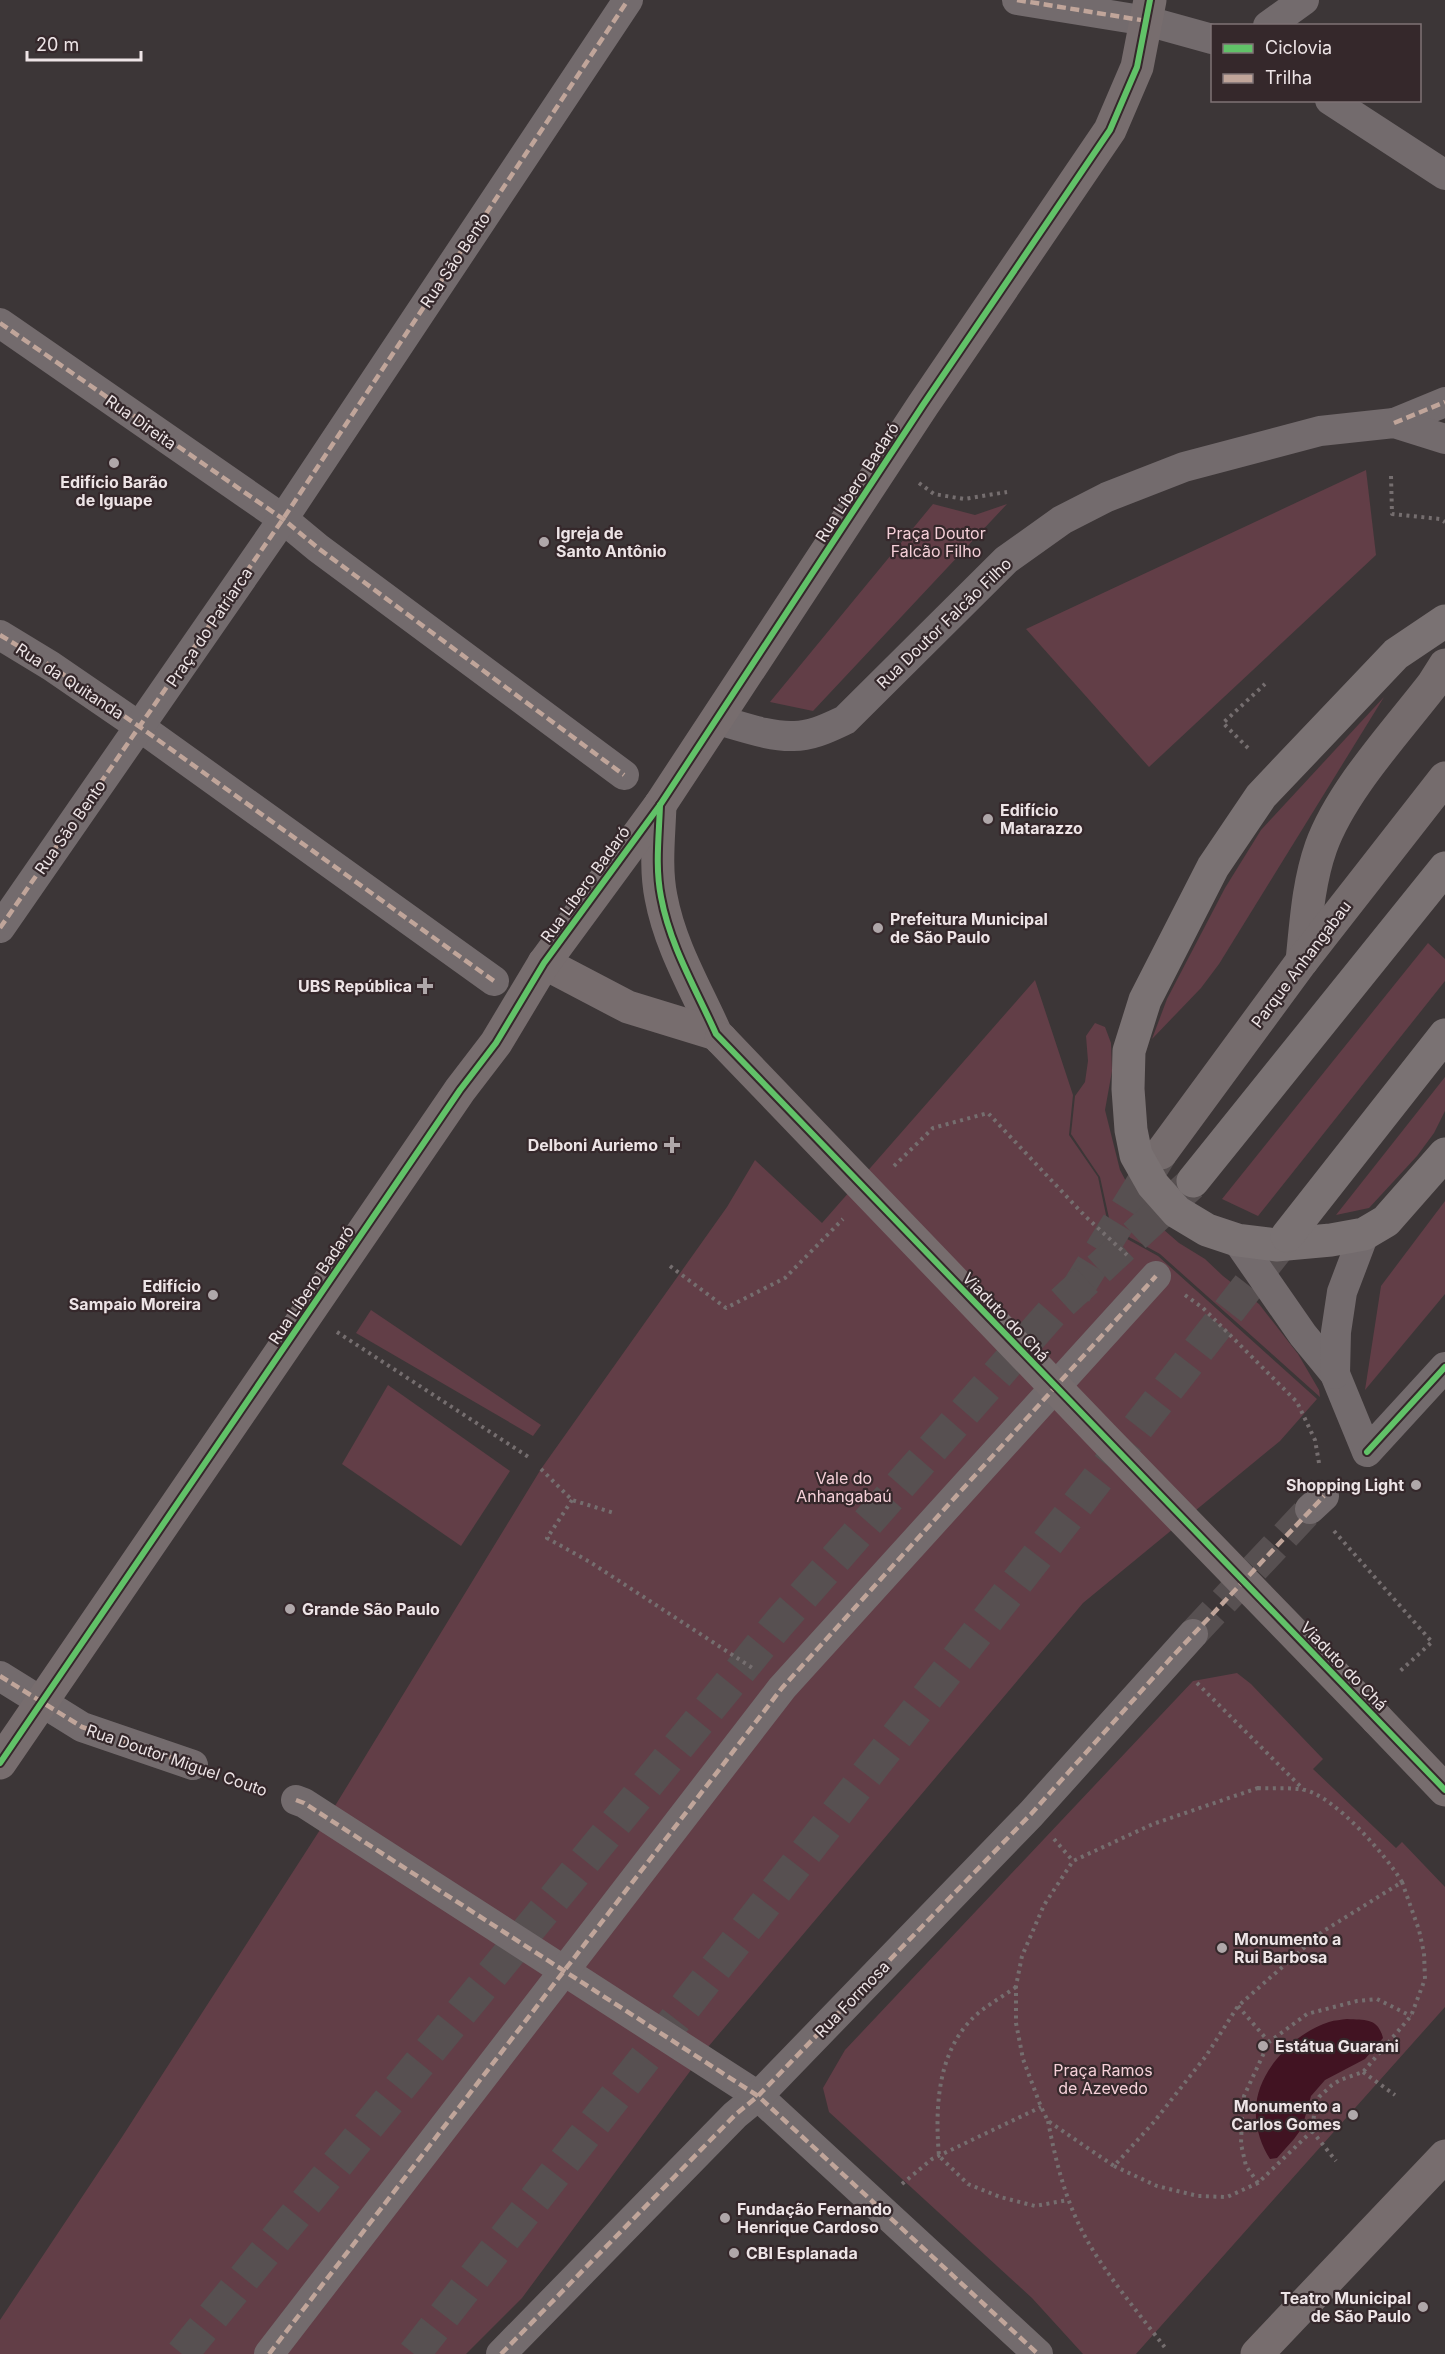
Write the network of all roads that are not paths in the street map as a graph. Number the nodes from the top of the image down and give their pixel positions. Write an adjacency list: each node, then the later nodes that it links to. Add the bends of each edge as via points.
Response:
1 (628, 0): 13 (street, Rua São Bento)
2 (1017, 0): 4 (street)
3 (1304, 0): 5 (street)
4 (1148, 10): 6 (street); 17 (main road, Rua Líbero Badaró, via 1137,68 1110,130 923,405)
5 (1271, 24)
6 (1211, 39)
7 (1333, 102): 8 (street)
8 (1445, 175)
9 (0, 323): 13 (street, Rua Direita)
10 (1445, 402): 11 (street)
11 (1394, 423): 12 (street, Rua Doutor Falcão Filho); 17 (street, Rua Doutor Falcão Filho, via 1320,431 1184,467 1107,497 1062,520 1006,560 845,720 817,732 791,736)
12 (1445, 439)
13 (282, 519): 18 (street, Praça do Patriarca); 19 (street)
14 (1445, 621): 34 (highway, via 1396,654 1261,796 1213,867 1145,1000 1129,1051 1128,1089 1136,1155 1177,1212 1207,1230)
15 (0, 635): 18 (street, Rua da Quitanda)
16 (1445, 664): 24 (main road, via 1342,803 1322,847 1310,889)
17 (717, 720): 21 (main road, Rua Líbero Badaró)
18 (140, 727): 23 (street, Rua São Bento); 26 (street)
19 (624, 775)
20 (1445, 778): 24 (main road, Parque Anhangabau)
21 (660, 805): 25 (main road, Rua Líbero Badaró); 28 (main road, Viaduto do Chá, via 658,865 663,906 674,945)
22 (1445, 868): 31 (highway)
23 (0, 928)
24 (1302, 961): 29 (main road, Parque Anhangabau)
25 (544, 963): 28 (main road, Viaduto do Chá, via 628,1007); 40 (main road, Rua Líbero Badaró, via 496,1043)
26 (494, 981)
27 (1445, 1035): 33 (highway)
28 (719, 1036): 43 (main road, Viaduto do Chá, bridge)
29 (1161, 1153)
30 (1445, 1154): 32 (highway, via 1386,1221)
31 (1193, 1181)
32 (1364, 1234): 34 (highway, via 1285,1245); 37 (street, via 1342,1292)
33 (1287, 1236)
34 (1237, 1240): 37 (street)
35 (1156, 1276): 45 (street, via 782,1688)
36 (1445, 1367): 37 (street, via 1367,1452)
37 (1335, 1374)
38 (1193, 1634): 46 (street, Rua Formosa, via 1031,1814)
39 (0, 1676): 40 (street, Rua Doutor Miguel Couto)
40 (41, 1702): 41 (main road, Rua Líbero Badaró); 42 (street, Rua Doutor Miguel Couto, via 82,1727)
41 (0, 1763)
42 (193, 1765)
43 (1445, 1790)
44 (296, 1800): 45 (street)
45 (563, 1971): 46 (street); 48 (street)
46 (758, 2096): 49 (street, Rua Formosa); 50 (street)
47 (1445, 2156): 51 (main road)
48 (269, 2354)
49 (501, 2354)
50 (1038, 2354)
51 (1257, 2354)

